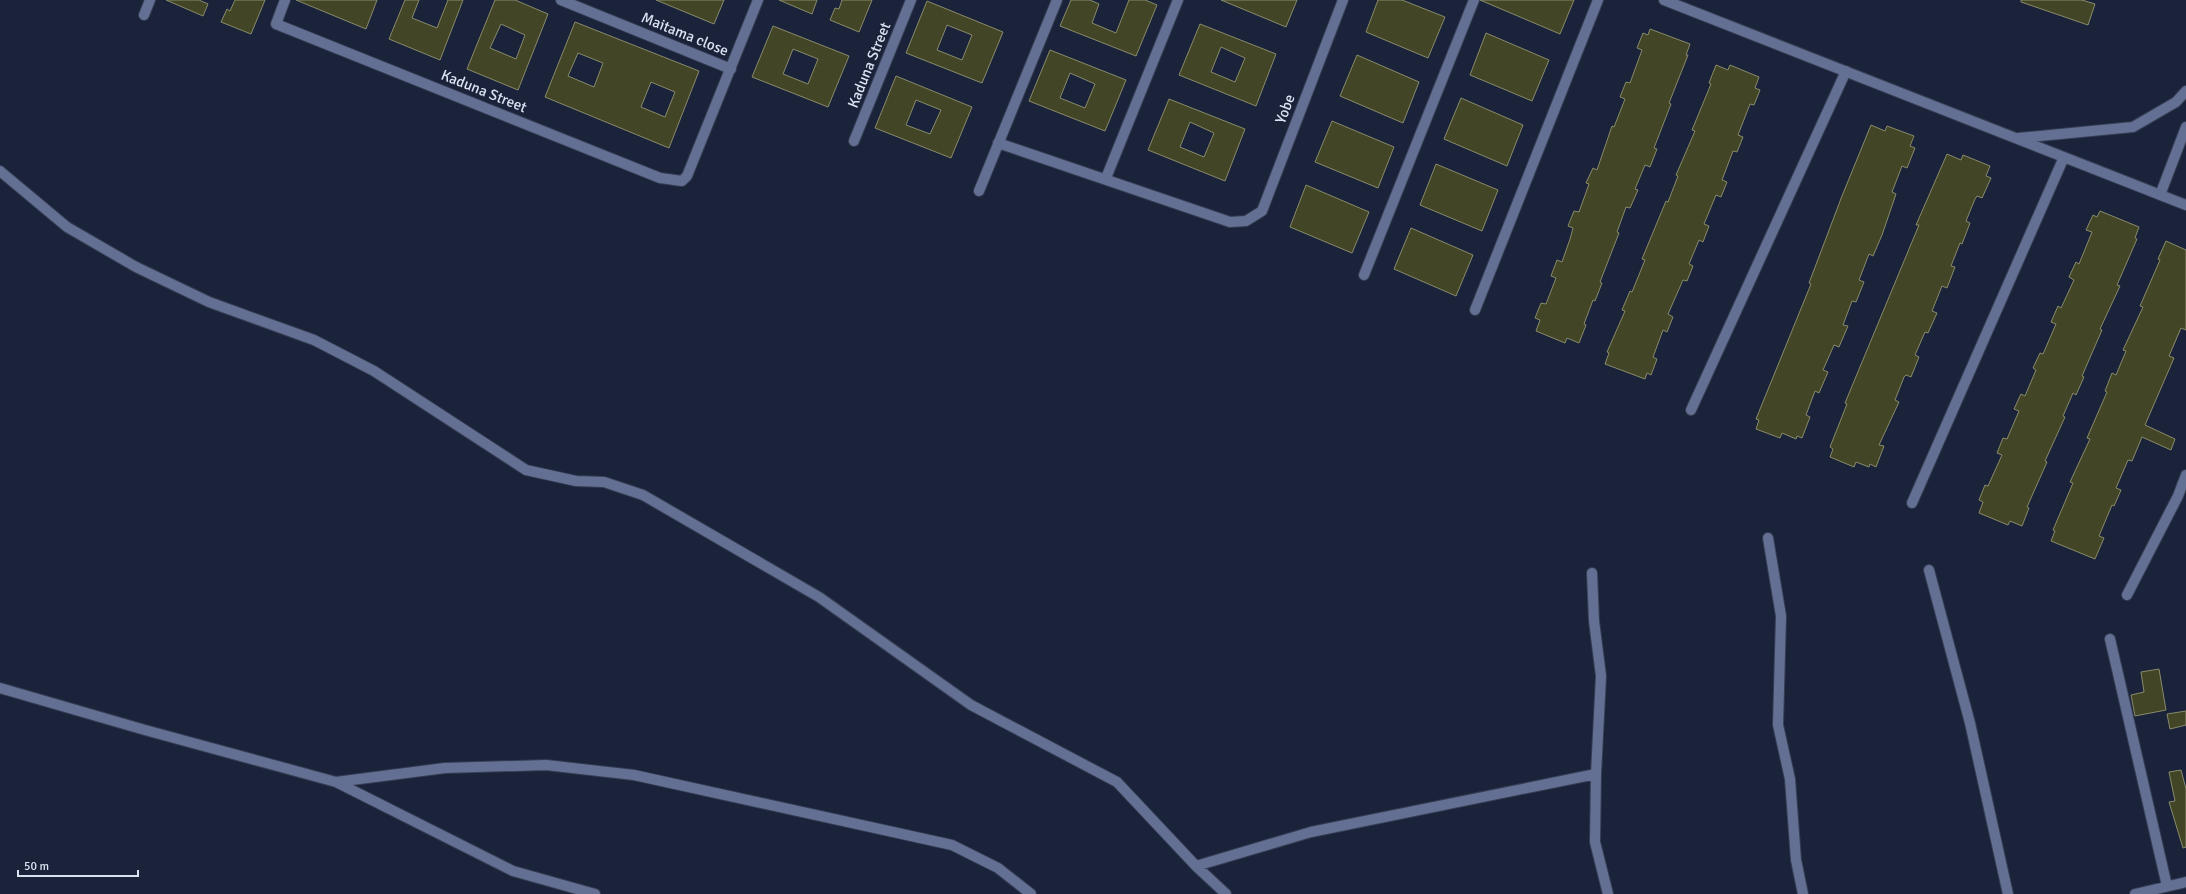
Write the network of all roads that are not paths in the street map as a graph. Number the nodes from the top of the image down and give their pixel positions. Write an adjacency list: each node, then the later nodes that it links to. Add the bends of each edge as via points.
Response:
1 (150, 0): 12 (street)
2 (285, 0): 23 (street, Kaduna Street, via 276,24 660,178)
3 (561, 0): 13 (street, Maitama close)
4 (758, 0): 13 (street, Maitama close)
5 (911, 0): 18 (street, Kaduna Street)
6 (1057, 0): 19 (street)
7 (1178, 0): 22 (street)
8 (1343, 0): 22 (street, Yobe, via 1262,212 1246,221 1230,222)
9 (1474, 0): 27 (street)
10 (1598, 0): 28 (street)
11 (1664, 0): 14 (street)
12 (144, 15)
13 (731, 69): 23 (street, Maitama close, via 687,176)
14 (1846, 71): 17 (street); 29 (street)
15 (2186, 90): 17 (street, via 2176,102 2133,127)
16 (2186, 127): 25 (street)
17 (2016, 138): 20 (street)
18 (854, 142)
19 (998, 143): 22 (street); 24 (street)
20 (2064, 157): 25 (street); 32 (street)
21 (0, 171): 41 (street, via 67,227 136,267 209,302 314,340 367,368 526,470 576,481 604,482 643,495 818,597 971,704 1117,782)
22 (1106, 178)
23 (682, 180)
24 (979, 191)
25 (2160, 195): 26 (street)
26 (2186, 205)
27 (1364, 275)
28 (1475, 310)
29 (1691, 410)
30 (2186, 475): 31 (street)
31 (2182, 498): 36 (street)
32 (1912, 503)
33 (1768, 538): 49 (street, via 1781,616 1778,726 1790,779 1796,860)
34 (1928, 570): 50 (street, via 1970,723)
35 (1592, 573): 39 (street, via 1594,621 1602,676)
36 (2127, 595)
37 (2110, 639): 43 (street)
38 (0, 688): 40 (street)
39 (1596, 774): 41 (street, via 1311,832); 48 (street, via 1595,842)
40 (336, 782): 44 (street, via 513,871); 46 (street, via 445,768 546,765 634,775 952,845 998,868)
41 (1196, 866): 47 (street)
42 (2186, 882): 43 (street)
43 (2167, 886): 51 (street)
44 (567, 890): 45 (street)
45 (595, 894)
46 (1031, 894)
47 (1226, 894)
48 (1608, 894)
49 (1803, 894)
50 (2008, 894)
51 (2135, 894)

